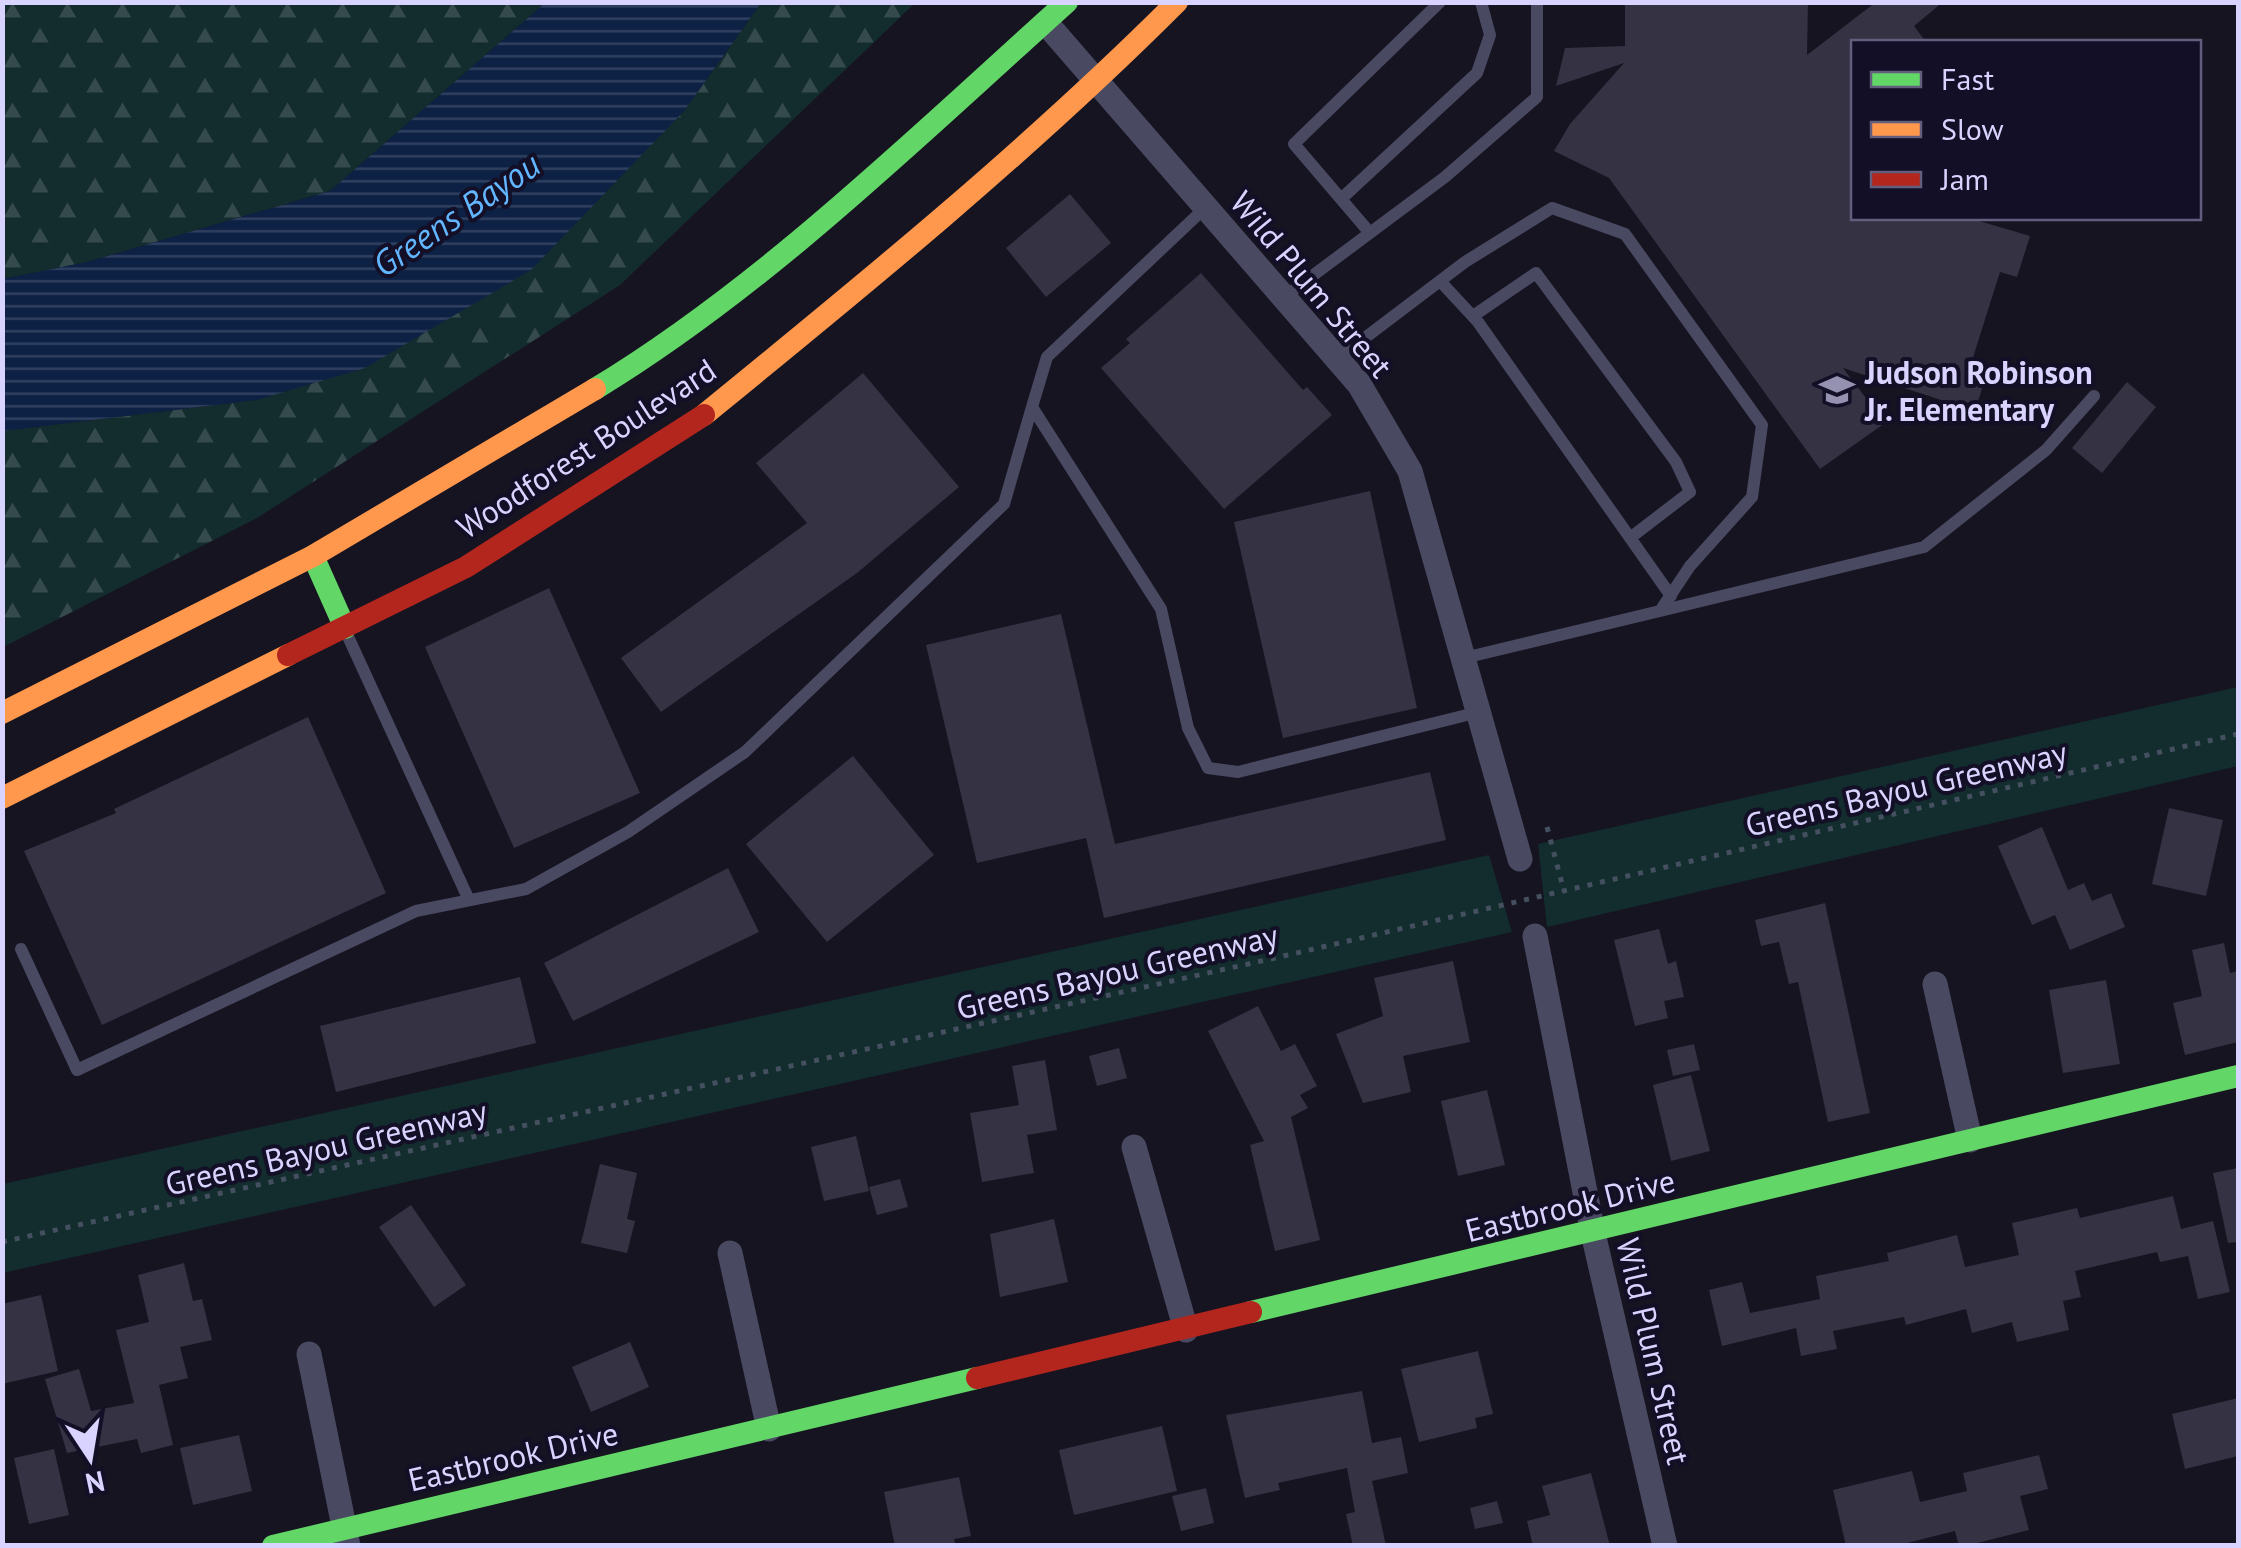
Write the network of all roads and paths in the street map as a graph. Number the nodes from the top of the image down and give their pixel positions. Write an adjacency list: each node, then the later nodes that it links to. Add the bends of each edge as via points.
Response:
1 (1067, 2): 6 (main road, Woodforest Boulevard)
2 (1177, 2): 7 (main road, Woodforest Boulevard)
3 (1440, 2): 8 (lane, via 1294,144)
4 (1481, 2): 8 (lane, via 1490,35 1477,73)
5 (1537, 2): 10 (lane, via 1537,97)
6 (1046, 23): 7 (street, Wild Plum Street); 18 (main road, Woodforest Boulevard, via 874,176 658,351)
7 (1097, 82): 9 (street, Wild Plum Street); 21 (main road, Woodforest Boulevard, via 699,419 466,566)
8 (1340, 200): 10 (lane)
9 (1206, 207): 12 (street, Wild Plum Street); 16 (lane, via 1048,358)
10 (1370, 233): 12 (lane)
11 (1440, 282): 13 (lane); 14 (lane); 19 (lane, via 1552,208 1624,234 1762,426 1752,497)
12 (1284, 297): 14 (street, Wild Plum Street)
13 (1473, 316): 17 (lane); 17 (lane, via 1536,273 1676,462 1690,492)
14 (1338, 359): 22 (street, Wild Plum Street, via 1410,471)
15 (2094, 396): 20 (lane, via 2046,450 1924,547)
16 (1032, 406): 23 (lane, via 1161,609 1188,728 1208,768 1238,772); 31 (lane, via 1004,504 745,752 628,832 526,889)
17 (1630, 538): 19 (lane)
18 (313, 556): 21 (main road); 24 (main road, Woodforest Boulevard)
19 (1671, 596): 20 (lane)
20 (1660, 611): 22 (lane)
21 (345, 628): 26 (main road, Woodforest Boulevard); 31 (lane)
22 (1464, 658): 23 (street, Wild Plum Street)
23 (1480, 712): 28 (street, Wild Plum Street)
24 (2, 714)
25 (2238, 734): 29 (path, Greens Bayou Greenway)
26 (2, 798)
27 (1547, 827): 29 (path)
28 (1520, 859): 30 (path)
29 (1564, 891): 30 (path, Greens Bayou Greenway)
30 (1528, 899): 32 (path); 39 (path, Greens Bayou Greenway)
31 (469, 900): 33 (lane, via 416,911 77,1070)
32 (1535, 936): 38 (street, Wild Plum Street)
33 (21, 949)
34 (1934, 984): 36 (street)
35 (2238, 1076): 36 (main road, Eastbrook Drive)
36 (1970, 1140): 38 (main road, Eastbrook Drive)
37 (1134, 1147): 41 (street)
38 (1593, 1234): 41 (main road, Eastbrook Drive); 46 (street, Wild Plum Street)
39 (2, 1242)
40 (730, 1253): 43 (street)
41 (1186, 1330): 43 (main road, Eastbrook Drive)
42 (309, 1354): 44 (street)
43 (769, 1429): 44 (main road, Eastbrook Drive)
44 (346, 1538): 45 (main road, Eastbrook Drive)
45 (272, 1546)
46 (1666, 1546)

